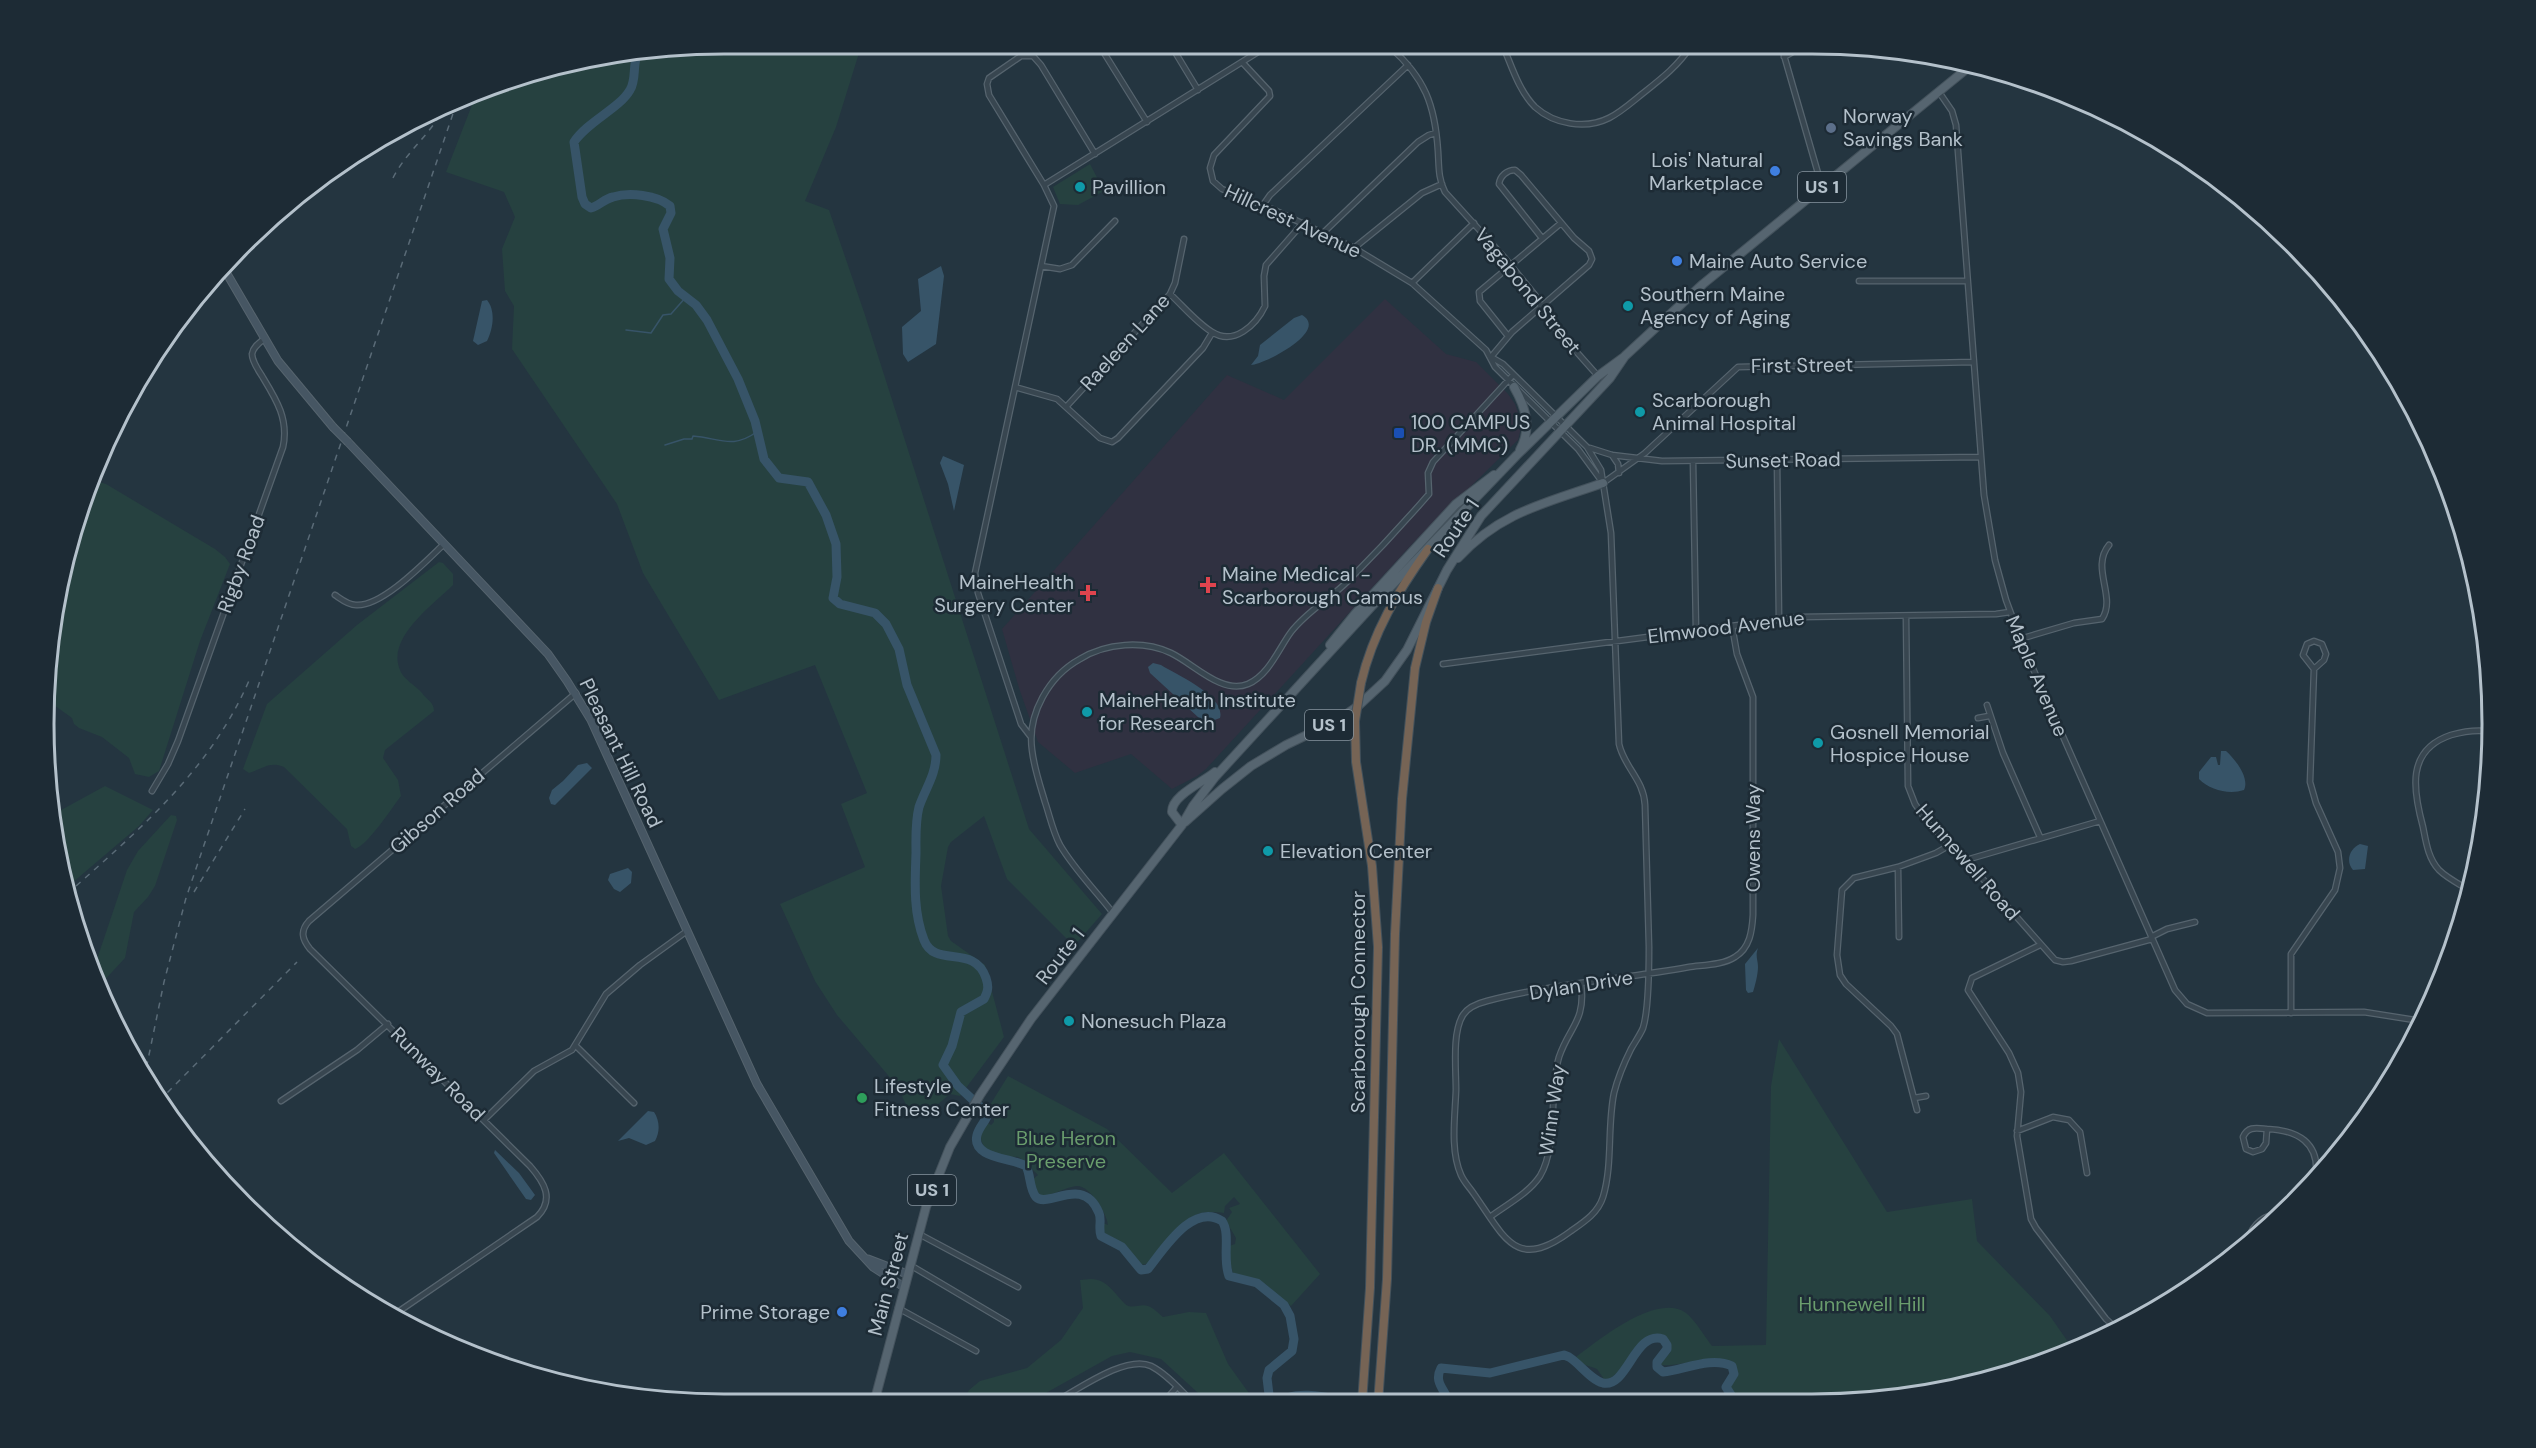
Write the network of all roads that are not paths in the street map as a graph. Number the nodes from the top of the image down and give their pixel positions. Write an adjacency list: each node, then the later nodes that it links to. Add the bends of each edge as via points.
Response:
1 (1105, 54): 15 (street)
2 (1176, 54): 13 (street)
3 (1255, 54): 10 (street)
4 (1397, 54): 11 (street, Vagabond Street)
5 (1507, 54): 6 (street, via 1534,106 1557,120 1584,124 1605,120 1621,110 1672,70)
6 (1685, 54)
7 (1783, 54): 9 (street)
8 (1789, 54): 9 (street)
9 (1784, 57): 20 (street)
10 (1242, 62): 13 (street); 21 (street, Hillcrest Avenue, via 1270,96 1217,151 1210,171 1213,181 1222,189)
11 (1408, 65): 16 (street, Vagabond Street, via 1428,94); 21 (street)
12 (1963, 72): 14 (main road, Route 1 / US 1)
13 (1198, 90): 15 (street)
14 (1939, 92): 20 (main road, Route 1 / US 1); 34 (street, Maple Avenue, via 1950,106 1956,125)
15 (1147, 122): 17 (street)
16 (1436, 133): 19 (street, Vagabond Street); 26 (street, via 1418,142)
17 (1095, 154): 18 (street); 18 (street, via 1038,60 1021,56 989,78 987,91)
18 (1044, 184): 31 (street, via 1054,210)
19 (1442, 184): 24 (street, Vagabond Street); 29 (street, via 1422,193)
20 (1822, 187): 42 (main road, Route 1 / US 1, via 1703,284)
21 (1263, 205): 23 (street, Hillcrest Avenue)
22 (1115, 220): 31 (street, via 1072,265 1059,269)
23 (1303, 223): 26 (street, Hillcrest Avenue); 38 (street, via 1266,265 1266,303 1257,319 1240,334)
24 (1474, 223): 30 (street, Vagabond Street); 35 (street)
25 (1561, 223): 27 (street); 27 (street, via 1517,171 1507,172 1499,184); 37 (street, via 1592,259)
26 (1323, 233): 29 (street, Hillcrest Avenue)
27 (1542, 238): 30 (street)
28 (1184, 239): 36 (street, Raeleen Lane)
29 (1354, 248): 35 (street, Hillcrest Avenue)
30 (1510, 264): 37 (street, Vagabond Street); 39 (street, via 1478,296)
31 (1041, 267): 47 (street)
32 (227, 274): 40 (street, Pleasant Hill Road)
33 (1859, 281): 34 (street)
34 (1967, 281): 43 (street, Maple Avenue)
35 (1412, 283): 41 (street, Hillcrest Avenue)
36 (1170, 294): 38 (street); 49 (street, Raeleen Lane)
37 (1541, 308): 39 (street); 45 (street, Vagabond Street)
38 (1212, 333): 49 (street, via 1203,348 1115,441 1100,438)
39 (1508, 336): 41 (street)
40 (264, 339): 62 (street, Pleasant Hill Road, bridge, via 294,383); 85 (street, Rigby Road, via 252,355 283,415 283,447 178,741)
41 (1491, 357): 44 (street, Hillcrest Avenue); 46 (street, Hillcrest Avenue)
42 (1624, 357): 45 (main road, Route 1 / US 1); 51 (main road, Route 1 / US 1, via 1610,378)
43 (1974, 362): 55 (street, Maple Avenue); 56 (street, First Street, via 1738,366)
44 (1513, 375): 46 (street); 50 (street, Hillcrest Avenue)
45 (1598, 376): 50 (main road, Route 1 / US 1)
46 (1508, 380): 48 (street, Hillcrest Avenue); 83 (street, via 1432,462 1429,495 1349,580 1303,618 1259,678 1241,686 1227,685 1161,649 1135,645 1107,647 1080,659 1056,679 1044,694)
47 (1015, 387): 49 (street, via 1047,394); 83 (street, via 975,578 1021,724)
48 (1514, 387): 50 (street, Hillcrest Avenue); 53 (main road, via 1527,422)
49 (1066, 406)
50 (1553, 420): 51 (street); 51 (street); 53 (main road, Route 1 / US 1)
51 (1562, 428): 52 (street); 61 (street); 65 (main road, Route 1 / US 1, via 1481,516)
52 (1587, 447): 54 (street, Sunset Road); 61 (street, via 1599,465)
53 (1517, 455): 59 (main road, Route 1 / US 1)
54 (1612, 455): 56 (street, Sunset Road); 60 (street)
55 (1980, 457): 57 (street, Sunset Road); 68 (street, Maple Avenue, via 1990,537)
56 (1637, 459): 58 (street, Sunset Road); 60 (street, First Street)
57 (1777, 460): 58 (street, Sunset Road); 70 (street)
58 (1693, 461): 72 (street)
59 (1505, 468): 64 (main road, Route 1 / US 1); 77 (main road, via 1476,487 1443,519 1355,614)
60 (1619, 473): 61 (street, First Street)
61 (1603, 483): 65 (main road, via 1499,523 1472,543); 74 (street, via 1611,533)
62 (444, 544): 67 (street, via 377,600 354,605); 78 (street, Pleasant Hill Road, via 548,654)
63 (2109, 544): 73 (street, via 2101,562 2106,600 2102,619)
64 (1428, 549): 77 (main road, Route 1 / US 1); 136 (highway, Scarborough Connector, bridge, via 1374,638 1360,683 1355,721 1357,773 1372,866 1378,947 1370,1288)
65 (1447, 570): 66 (main road, Route 1 / US 1)
66 (1438, 588): 87 (main road, Route 1 / US 1, via 1399,663 1372,694 1338,720 1251,766); 137 (highway, Scarborough Connector, via 1414,668 1402,799 1387,1279)
67 (335, 595)
68 (2010, 612): 69 (street, Elmwood Avenue); 73 (street, Maple Avenue)
69 (1906, 615): 70 (street, Elmwood Avenue); 89 (street, Hunnewell Road, via 1909,789 1925,820)
70 (1779, 620): 71 (street, Elmwood Avenue)
71 (1732, 626): 72 (street, Elmwood Avenue); 100 (street, Owens Way, via 1737,654 1753,697 1751,934 1744,949 1733,959)
72 (1696, 630): 74 (street, Elmwood Avenue)
73 (2020, 639): 86 (street, Maple Avenue)
74 (1615, 641): 75 (street, Elmwood Avenue); 100 (street, via 1620,747 1645,794)
75 (1443, 664)
76 (2314, 669): 76 (street, via 2326,654 2322,644 2314,641 2307,644 2303,655); 102 (street, via 2310,782 2338,852 2340,868 2335,890 2291,954)
77 (1306, 678): 84 (main road, Route 1 / US 1)
78 (576, 693): 95 (street, Gibson Road, via 309,921); 96 (street, Pleasant Hill Road)
79 (1987, 705): 80 (street)
80 (1989, 716): 81 (street); 88 (street)
81 (1978, 718)
82 (2482, 732): 92 (street, via 2470,731 2432,743 2422,756 2415,779 2416,800 2431,858 2441,872)
83 (1031, 737): 93 (street, via 1034,765 1057,839)
84 (1234, 756): 87 (main road, Route 1 / US 1, via 1200,796); 87 (main road, via 1172,804 1172,812)
85 (153, 791)
86 (2100, 821): 88 (street); 98 (street, Maple Avenue)
87 (1182, 825): 93 (main road, Route 1 / US 1)
88 (2040, 837): 90 (street)
89 (1950, 845): 90 (street, Hunnewell Road); 91 (street)
90 (1965, 860): 99 (street, Hunnewell Road)
91 (1898, 867): 97 (street); 107 (street, via 1858,876 1844,886 1837,962 1843,980 1897,1034)
92 (2462, 885)
93 (1114, 914): 111 (main road, Route 1 / US 1, via 1038,1010)
94 (2195, 922): 98 (street, via 2167,928)
95 (303, 931): 104 (street, Runway Road, via 310,949)
96 (687, 931): 105 (street, via 606,994); 121 (street, Pleasant Hill Road, via 757,1084 843,1231)
97 (1899, 937)
98 (2152, 938): 99 (street, Hunnewell Road, via 2063,962); 102 (street, Maple Avenue, via 2175,990 2194,1009 2219,1014)
99 (2040, 945): 114 (street, via 1972,978 1968,987 2018,1074 2021,1092)
100 (1648, 975): 101 (street, Dylan Drive); 117 (street, Dylan Drive, via 1644,1026 1621,1070 1613,1096 1605,1187 1599,1206 1556,1243 1537,1250 1523,1249 1510,1242)
101 (1581, 984): 117 (street, Winn Way, via 1580,1015 1558,1064 1544,1168 1527,1189); 117 (street, Dylan Drive, via 1488,1001 1468,1009 1461,1019 1455,1149 1460,1174)
102 (2291, 1012): 103 (street, Maple Avenue, via 2373,1012)
103 (2413, 1020)
104 (388, 1024): 108 (street); 112 (street, Runway Road)
105 (576, 1046): 109 (street); 112 (street, via 534,1071)
106 (1926, 1095): 107 (street)
107 (1914, 1098): 110 (street)
108 (281, 1101)
109 (634, 1103)
110 (1917, 1110)
111 (970, 1112): 120 (main road, Main Street / US 1, via 942,1164)
112 (483, 1120): 127 (street, Runway Road, via 544,1185 545,1206 529,1223)
113 (2267, 1129): 113 (street, via 2247,1130 2242,1139 2244,1147 2253,1152 2262,1149); 115 (street, via 2286,1130 2303,1138)
114 (2017, 1131): 116 (street, via 2053,1117 2069,1120 2080,1132); 129 (street, via 2031,1219)
115 (2316, 1166)
116 (2087, 1173)
117 (1490, 1217)
118 (2265, 1217): 119 (street)
119 (2251, 1231)
120 (919, 1234): 122 (main road, Main Street / US 1); 125 (street)
121 (861, 1254): 123 (street, Pleasant Hill Road); 124 (street, Pleasant Hill Road, via 881,1274)
122 (910, 1265): 123 (main road, Main Street / US 1); 128 (street)
123 (907, 1274): 124 (main road, Main Street / US 1)
124 (904, 1287): 126 (main road, Main Street / US 1)
125 (1018, 1287)
126 (898, 1308): 130 (street); 132 (main road, Main Street / US 1)
127 (401, 1311)
128 (1008, 1323)
129 (2112, 1323)
130 (976, 1351)
131 (1176, 1388): 133 (street, via 1152,1367 1139,1363); 134 (street); 135 (street)
132 (876, 1394)
133 (1071, 1394)
134 (1171, 1394)
135 (1183, 1394)
136 (1363, 1394)
137 (1379, 1394)

